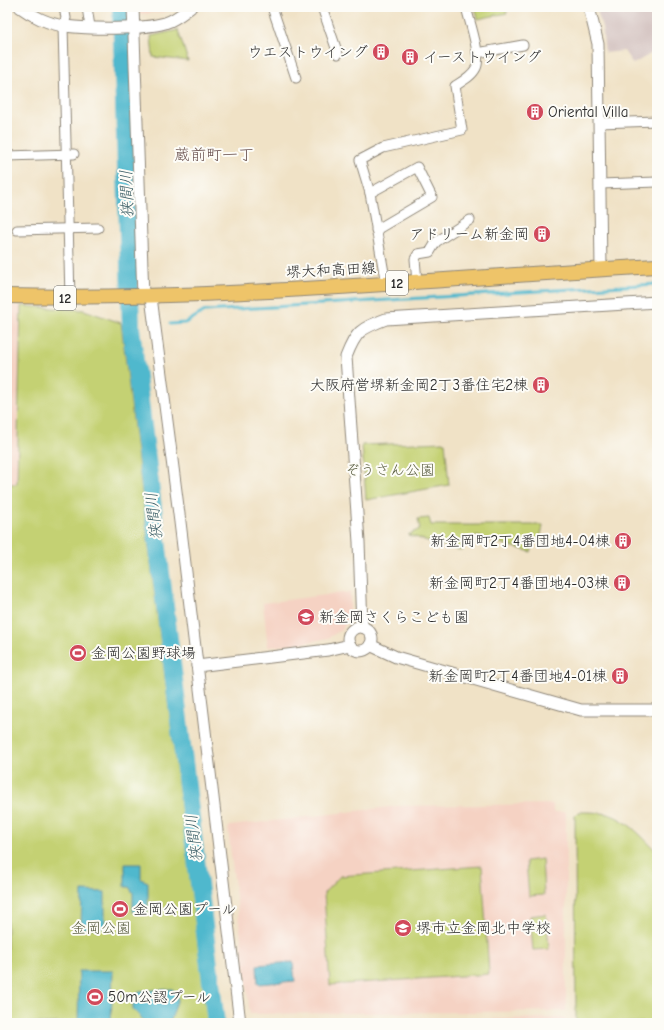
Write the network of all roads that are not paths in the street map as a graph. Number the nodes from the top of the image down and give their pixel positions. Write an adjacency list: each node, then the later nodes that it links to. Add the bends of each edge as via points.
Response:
1 (64, 7): 10 (street, via 66,18)
2 (87, 7): 11 (street)
3 (133, 7): 12 (street)
4 (191, 7): 12 (street, via 174,20 165,23)
5 (272, 7): 16 (street)
6 (322, 7): 15 (street)
7 (466, 7): 14 (street)
8 (589, 7): 18 (street, via 598,44)
9 (22, 8): 10 (street, via 34,16)
10 (63, 26): 11 (street); 19 (street)
11 (90, 27): 12 (street)
12 (131, 27): 34 (street)
13 (523, 45): 14 (street)
14 (477, 53): 23 (street, via 477,66 472,74 455,86 462,130 383,148 360,160)
15 (338, 54)
16 (296, 78)
17 (657, 121): 18 (street)
18 (599, 123): 22 (street)
19 (71, 154): 20 (street); 25 (street)
20 (7, 156)
21 (657, 182): 22 (street)
22 (600, 184): 30 (street)
23 (370, 193): 28 (street); 28 (street, via 417,167 432,197)
24 (470, 220): 31 (street, via 436,242 430,252 418,254 415,259)
25 (69, 228): 26 (street); 27 (street); 35 (street)
26 (98, 228)
27 (17, 230)
28 (376, 230): 32 (street)
29 (657, 266): 30 (main road, 堺大和高田線 / 12)
30 (601, 269): 31 (main road, 堺大和高田線 / 12)
31 (417, 282): 32 (main road, 堺大和高田線 / 12)
32 (386, 284): 34 (main road, 堺大和高田線 / 12)
33 (7, 296): 35 (main road, 堺大和高田線 / 12)
34 (138, 297): 35 (main road, 堺大和高田線 / 12); 40 (street)
35 (70, 298)
36 (657, 302): 37 (street, via 386,319 357,334 346,357 359,542)
37 (362, 627): 38 (street, via 351,631 348,638); 39 (street, via 371,634)
38 (350, 645): 39 (street, via 360,651); 40 (street)
39 (370, 645): 41 (street, via 396,657 580,710)
40 (197, 666): 42 (street)
41 (657, 710)
42 (240, 1023)

